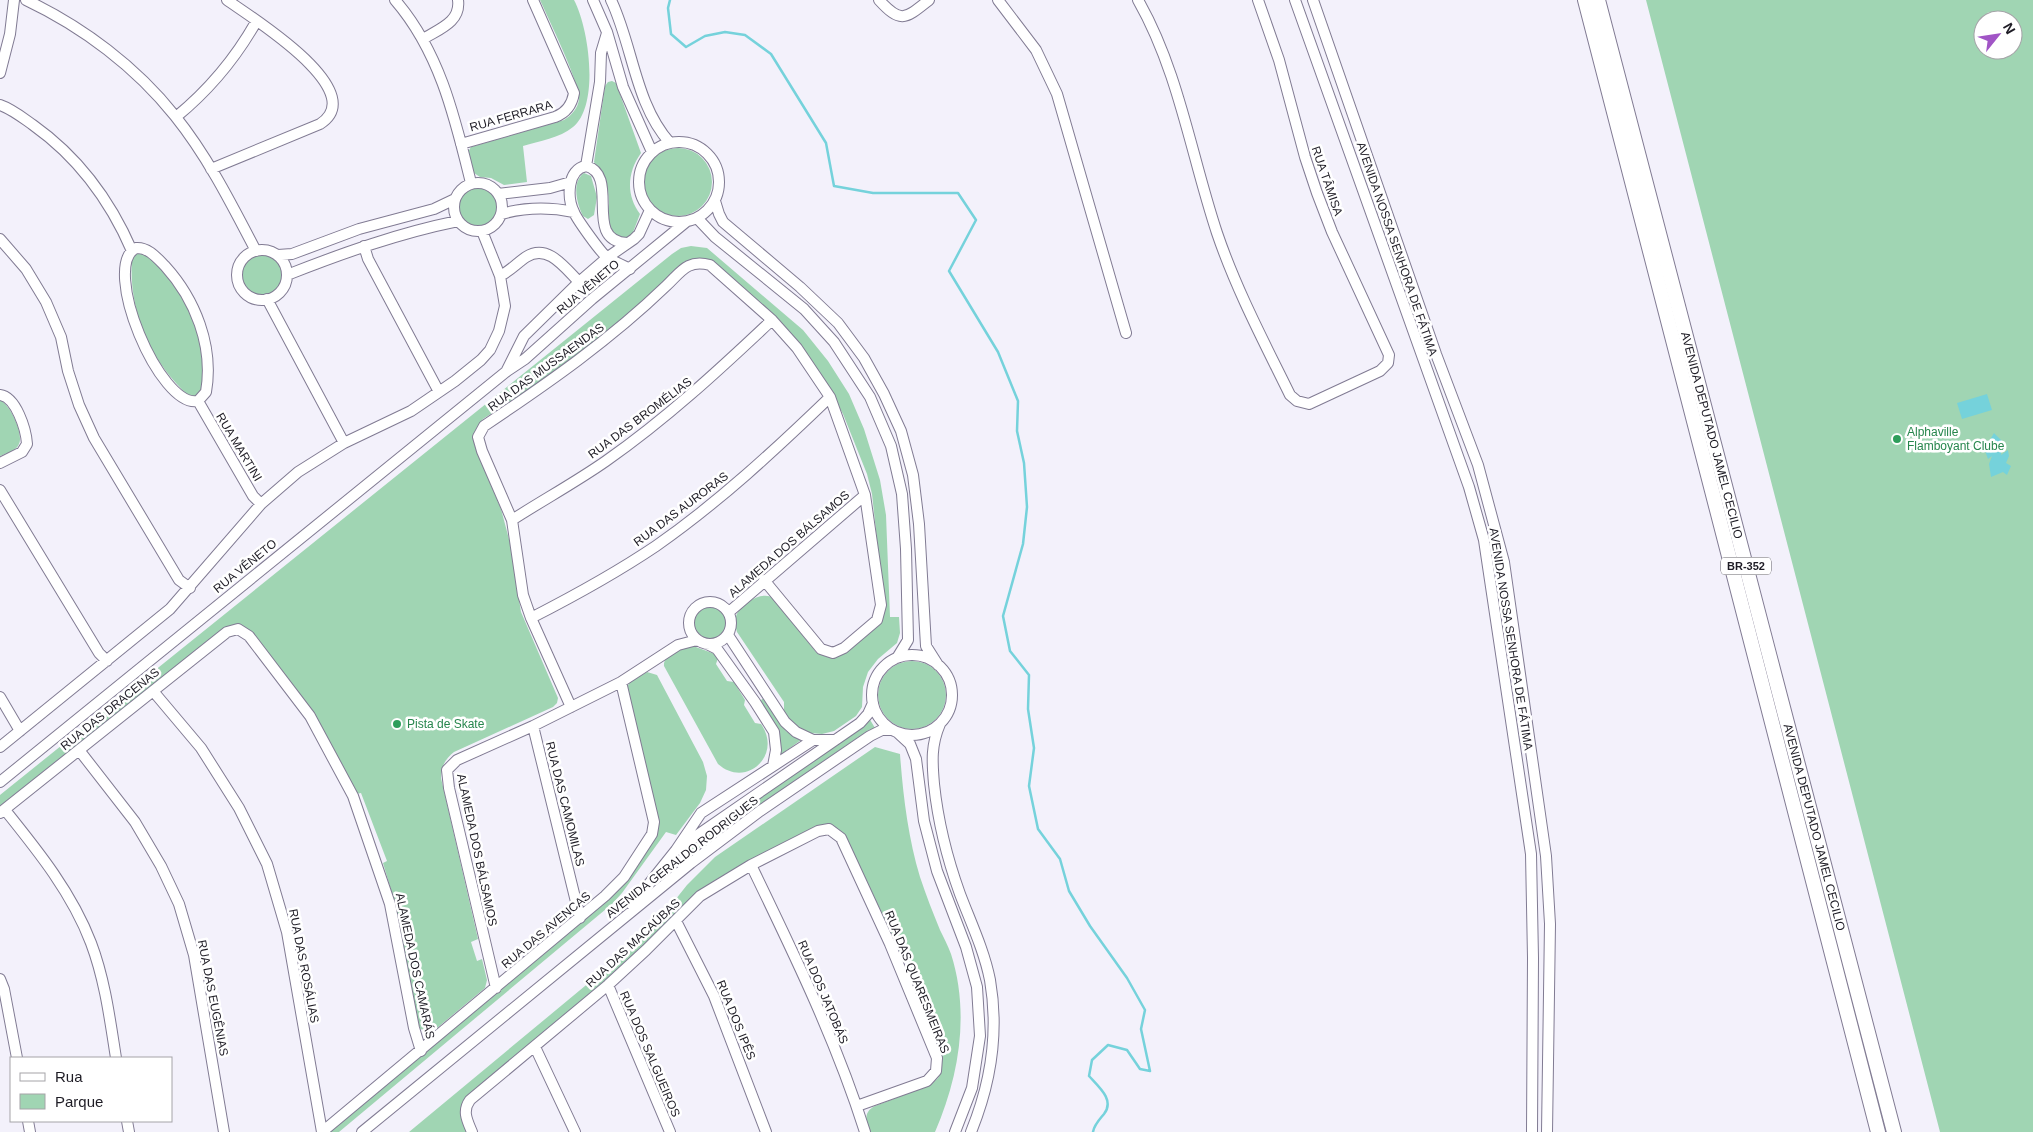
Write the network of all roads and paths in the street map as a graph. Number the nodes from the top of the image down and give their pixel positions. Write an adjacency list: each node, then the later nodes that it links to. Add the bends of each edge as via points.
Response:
1 (14, 0): 21 (street)
2 (26, 0): 23 (street, via 100,45 133,72)
3 (227, 0): 18 (street)
4 (395, 0): 20 (street)
5 (458, 0): 20 (street, via 457,14 451,22)
6 (533, 0): 25 (street, RUA FERRARA, via 574,93 571,104 555,117)
7 (593, 0): 19 (street)
8 (612, 0): 24 (street, via 638,81 662,134)
9 (879, 0): 10 (street, via 892,14 903,16 912,14)
10 (929, 0)
11 (998, 0): 54 (street, via 1029,38 1058,94)
12 (1138, 0): 13 (street, RUA TÂMISA, via 1167,63 1210,212 1240,293 1290,395 1301,403 1313,403 1380,371 1388,363 1388,349 1332,232 1317,193 1280,60)
13 (1258, 0)
14 (1295, 0): 111 (street, AVENIDA NOSSA SENHORA DE FÁTIMA, via 1469,487 1484,540 1531,854)
15 (1313, 0): 112 (street, AVENIDA NOSSA SENHORA DE FÁTIMA, via 1432,345 1478,465 1504,562 1546,856 1550,924)
16 (1585, 0): 130 (highway, AVENIDA DEPUTADO JAMEL CECILIO / BR-352)
17 (1598, 0): 131 (highway, AVENIDA DEPUTADO JAMEL CECILIO / BR-352)
18 (256, 22): 23 (street, via 219,76); 28 (street, via 295,48 310,63 331,95 331,111 320,124)
19 (607, 32): 26 (street, via 624,87); 27 (street, via 601,53 600,82)
20 (424, 39): 25 (street, via 441,79)
21 (0, 73)
22 (0, 105): 44 (street, via 41,131 82,169 112,211)
23 (176, 118): 28 (street)
24 (670, 143): 26 (street); 33 (street, via 693,145 711,158 719,179)
25 (461, 144): 30 (street)
26 (652, 152): 34 (street, via 639,174 640,193)
27 (586, 166): 29 (street, via 578,169); 42 (street, via 594,170 600,182 602,219 608,232 615,241)
28 (211, 169): 45 (street)
29 (571, 182): 31 (street, via 550,188); 35 (street)
30 (471, 183): 31 (street, via 486,184); 32 (street, via 464,186)
31 (498, 194): 36 (street)
32 (455, 199): 38 (street, via 454,214); 46 (street, via 434,209)
33 (715, 201): 37 (street); 80 (street, via 723,222 838,323 864,358 884,394 901,431 913,475 926,646)
34 (650, 210): 39 (street, via 666,221); 42 (street, RUA VÊNETO, via 639,234)
35 (574, 212): 36 (street, via 541,208); 47 (street)
36 (501, 214): 40 (street, via 494,225)
37 (697, 218): 39 (street); 78 (street, via 804,309 834,342 870,397 891,446 902,494 908,640)
38 (458, 221): 40 (street, via 469,229); 43 (street)
39 (686, 222): 48 (street, RUA VÊNETO)
40 (482, 231): 50 (street)
41 (0, 239): 69 (street, via 26,269 54,319 79,405 103,455 179,580)
42 (627, 243): 47 (street, RUA VÊNETO)
43 (364, 246): 49 (street); 58 (street)
44 (132, 250): 61 (street, via 126,259 126,285 133,320 141,339 157,368 174,389 187,400); 61 (street, via 144,248 162,262 195,311 206,349 208,375 206,392)
45 (256, 251): 46 (street, via 271,251); 52 (street, via 243,259 239,266 239,282 247,294)
46 (278, 256): 49 (street, via 284,262)
47 (608, 257): 48 (street); 51 (street, RUA VÊNETO)
48 (630, 269): 56 (street, RUA VÊNETO)
49 (287, 275): 52 (street, via 283,288)
50 (500, 276): 51 (street, via 526,257 540,253 554,257); 58 (street, via 505,306 490,350 471,369)
51 (579, 282): 55 (street, RUA VÊNETO)
52 (267, 299): 62 (street)
53 (772, 320): 60 (street, via 797,348); 67 (street, RUA DAS BROMÉLIAS, via 655,425 605,462); 67 (street, RUA DAS MUSSAENDAS, via 710,265 699,262 687,266 634,317 580,360 484,426 478,437 482,451)
54 (1126, 333)
55 (524, 336): 56 (street); 57 (street, RUA VÊNETO)
56 (538, 347): 57 (street, RUA VÊNETO)
57 (506, 371): 99 (street, RUA VÊNETO)
58 (439, 392): 62 (street, via 411,411)
59 (0, 394): 63 (street, via 15,404 27,440 22,452)
60 (830, 397): 65 (street); 71 (street, RUA DAS AURORAS, via 767,458 657,546 595,585)
61 (198, 401): 66 (street, RUA MARTINI, via 253,496)
62 (344, 443): 66 (street, via 298,472)
63 (0, 463)
64 (0, 490): 79 (street, via 99,653)
65 (865, 495): 68 (street, ALAMEDA DOS BÁLSAMOS); 68 (street, via 881,604 878,620 844,648 834,653 821,649)
66 (261, 504): 69 (street)
67 (512, 520): 71 (street, via 523,595)
68 (764, 580): 70 (street, ALAMEDA DOS BÁLSAMOS)
69 (190, 588): 79 (street, via 170,609)
70 (729, 612): 72 (street, ALAMEDA DOS BÁLSAMOS, via 718,603 705,603 694,609); 74 (street, ALAMEDA DOS BÁLSAMOS, via 732,624)
71 (531, 618): 89 (street)
72 (689, 626): 75 (street); 76 (street, ALAMEDA DOS BÁLSAMOS)
73 (238, 629): 84 (street, RUA DAS DRACENAS, via 227,632); 114 (street, ALAMEDA DOS CAMARÁS, via 249,636 310,716 353,796 390,904)
74 (728, 635): 77 (street, via 720,643); 81 (street)
75 (697, 640): 76 (street, ALAMEDA DOS BÁLSAMOS); 77 (street)
76 (678, 645): 83 (street, ALAMEDA DOS BÁLSAMOS)
77 (709, 645): 82 (street, via 717,649)
78 (897, 658): 80 (street, via 919,656); 88 (street, via 877,676 872,689)
79 (107, 661): 92 (street)
80 (938, 665): 90 (street, via 952,687 948,714)
81 (750, 668): 82 (street); 85 (street)
82 (737, 676): 87 (street)
83 (621, 682): 89 (street, ALAMEDA DOS BÁLSAMOS); 105 (street, RUA DAS AVENCAS, via 654,822 652,834 624,877)
84 (153, 691): 97 (street, RUA DAS DRACENAS); 119 (street, RUA DAS ROSÁLIAS, via 201,748 239,808 267,864 287,932)
85 (767, 693): 87 (street, via 760,695); 94 (street, via 785,722)
86 (0, 697): 92 (street)
87 (755, 702): 98 (street, via 774,732 776,750)
88 (873, 703): 93 (street, via 876,714); 95 (street, AVENIDA GERALDO RODRIGUES, via 860,723)
89 (571, 707): 91 (street, ALAMEDA DOS BÁLSAMOS)
90 (940, 724): 93 (street, via 920,735 908,736); 127 (street, via 934,738 932,759 936,804 946,853 990,980 994,1022 992,1063)
91 (533, 726): 105 (street, RUA DAS CAMOMILAS); 110 (street, ALAMEDA DOS BÁLSAMOS, via 457,760 447,770)
92 (20, 731): 96 (street)
93 (894, 731): 103 (street, AVENIDA GERALDO RODRIGUES, via 882,730 854,746); 126 (street, via 910,744 916,759 924,821 937,871 966,947 976,987 980,1036 972,1088)
94 (813, 740): 95 (street); 98 (street, AVENIDA GERALDO RODRIGUES)
95 (835, 740): 102 (street, AVENIDA GERALDO RODRIGUES)
96 (0, 747)
97 (79, 750): 100 (street, RUA DAS DRACENAS); 118 (street, RUA DAS EUGÊNIAS, via 135,822 179,904 194,955)
98 (773, 766): 102 (street, AVENIDA GERALDO RODRIGUES, via 701,814)
99 (0, 782)
100 (2, 811): 116 (street, via 45,859 73,904 91,943 106,994)
101 (829, 829): 104 (street, RUA DAS MACAÚBAS, via 818,831); 117 (street, RUA DAS QUARESMEIRAS, via 841,838 890,944 936,1058 936,1071 927,1081)
102 (676, 850): 103 (street, via 679,860); 107 (street, AVENIDA GERALDO RODRIGUES, via 636,901)
103 (692, 863): 107 (street, AVENIDA GERALDO RODRIGUES)
104 (752, 865): 106 (street, RUA DAS MACAÚBAS, via 700,896); 117 (street, RUA DOS JATOBÁS, via 798,962)
105 (580, 918): 110 (street, RUA DAS AVENCAS)
106 (676, 921): 109 (street, RUA DAS MACAÚBAS); 124 (street, RUA DOS IPÊS, via 714,996)
107 (594, 942): 120 (street)
108 (0, 979): 115 (street)
109 (608, 985): 113 (street, RUA DAS MACAÚBAS); 123 (street, RUA DOS SALGUEIROS)
110 (496, 988): 114 (street, RUA DAS AVENCAS)
111 (1533, 1008): 112 (street); 128 (street, AVENIDA NOSSA SENHORA DE FÁTIMA)
112 (1548, 1008): 129 (street, AVENIDA NOSSA SENHORA DE FÁTIMA)
113 (535, 1046): 121 (street, RUA DAS MACAÚBAS, via 470,1100 465,1115); 122 (street)
114 (420, 1051): 119 (street, RUA DAS AVENCAS)
115 (17, 1057)
116 (116, 1057)
117 (857, 1106): 125 (street, RUA DOS JATOBÁS)
118 (224, 1132)
119 (322, 1132)
120 (362, 1132)
121 (472, 1132)
122 (574, 1132)
123 (670, 1132)
124 (766, 1132)
125 (865, 1132)
126 (955, 1132)
127 (971, 1132)
128 (1532, 1132)
129 (1547, 1132)
130 (1878, 1132)
131 (1894, 1132)

